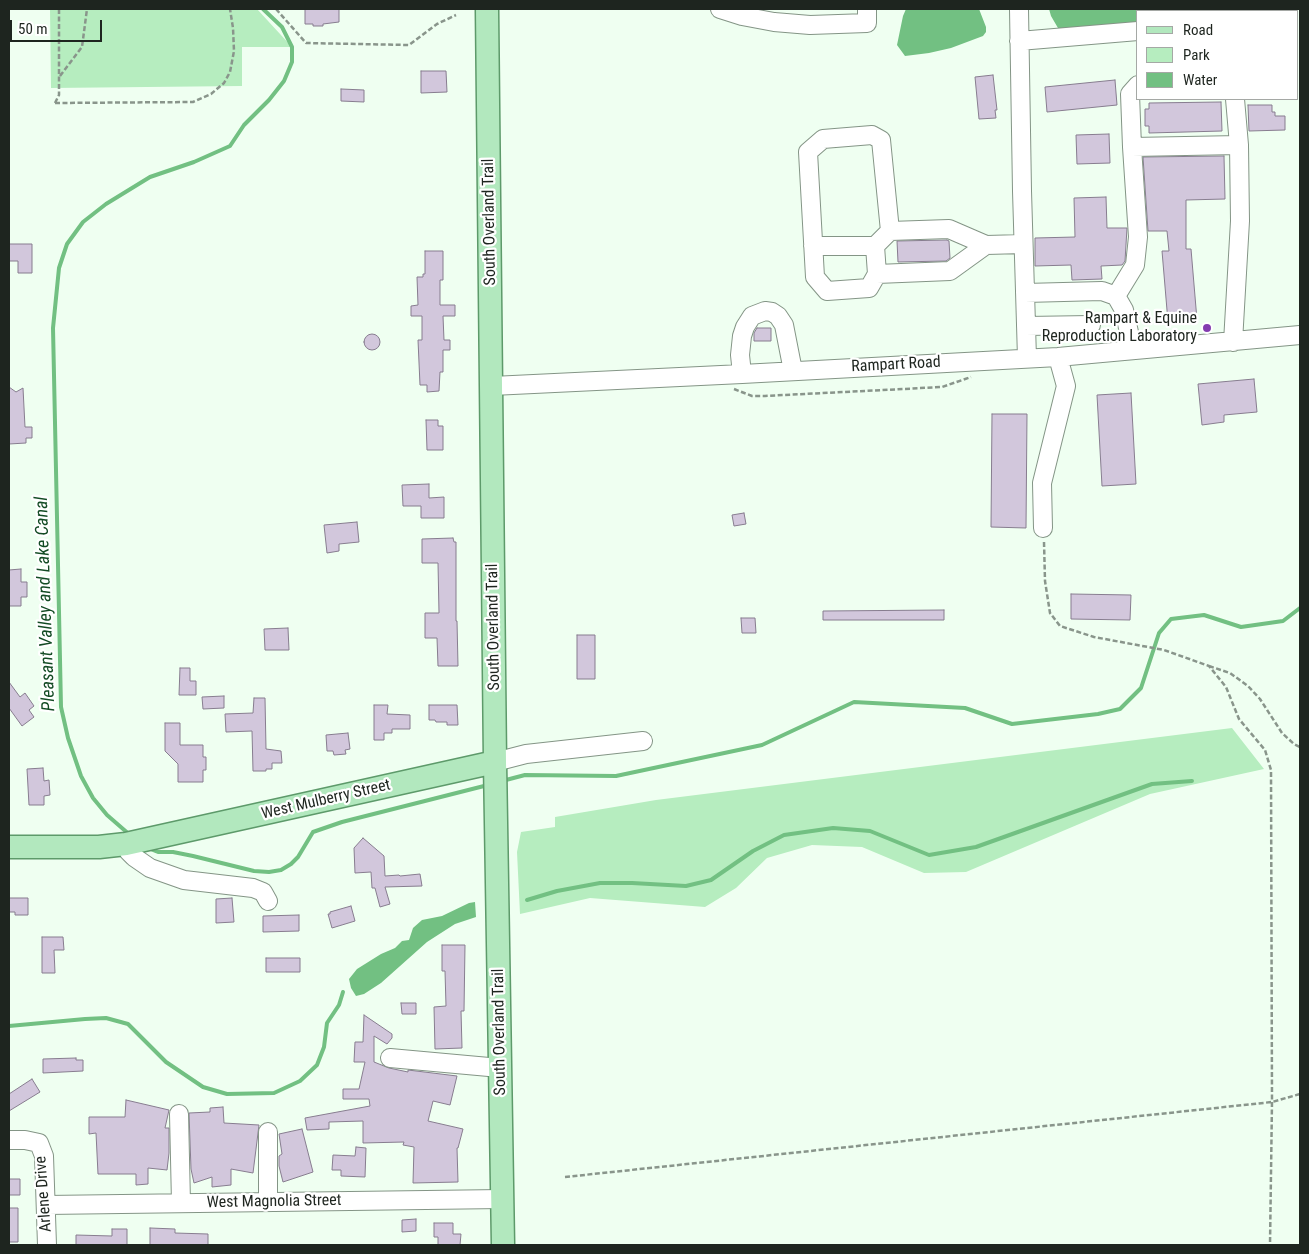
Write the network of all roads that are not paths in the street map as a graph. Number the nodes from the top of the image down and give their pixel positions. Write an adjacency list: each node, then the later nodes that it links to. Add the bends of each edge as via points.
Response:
1 (487, 9): 2 (street); 29 (main road, South Overland Trail)
2 (499, 9)
3 (720, 9): 4 (street, via 774,22 810,24 867,23)
4 (867, 9)
5 (1019, 9): 7 (street)
6 (1136, 31): 7 (street)
7 (1019, 41): 13 (street)
8 (1136, 87): 11 (street, via 1130,94)
9 (1235, 100): 10 (street)
10 (1239, 145): 11 (street); 23 (street, via 1240,222)
11 (1132, 147): 19 (street, via 1138,237 1135,265)
12 (890, 231): 14 (street, via 949,229); 15 (street, via 881,140 872,135 822,139 808,152); 16 (street)
13 (1024, 244): 14 (street); 18 (street)
14 (986, 245): 17 (street, via 950,271)
15 (814, 246): 16 (street); 17 (street, via 815,277 827,290 869,288)
16 (875, 246): 17 (street)
17 (877, 274)
18 (1025, 293): 19 (street, via 1102,291); 21 (street)
19 (1116, 296): 24 (street, via 1124,310)
20 (1091, 325): 21 (street)
21 (1026, 326): 26 (street)
22 (1300, 336): 23 (street, Rampart Road)
23 (1233, 342): 24 (street, Rampart Road)
24 (1133, 350): 25 (street, Rampart Road)
25 (1058, 356): 26 (street, Rampart Road); 30 (street, via 1066,386 1042,482)
26 (1027, 358): 27 (street, Rampart Road)
27 (793, 371): 28 (street, Rampart Road); 28 (street, via 784,325 778,316 765,311 752,316 745,327 740,355)
28 (742, 374): 29 (street, Rampart Road)
29 (492, 386): 32 (main road, South Overland Trail)
30 (1043, 528)
31 (643, 741): 32 (street, West Mulberry Street, via 526,754)
32 (495, 776): 33 (main road, West Mulberry Street); 37 (main road, South Overland Trail)
33 (138, 842): 34 (main road, West Mulberry Street, via 99,847); 35 (street, via 129,852 150,868 184,880 253,888 263,892)
34 (9, 847)
35 (268, 901)
36 (390, 1058): 37 (street)
37 (500, 1068): 41 (main road, South Overland Trail)
38 (179, 1114): 43 (street)
39 (268, 1132): 42 (street)
40 (9, 1140): 44 (street, Arlene Drive, via 39,1143 44,1156)
41 (502, 1200): 42 (street, West Magnolia Street); 46 (main road, South Overland Trail)
42 (268, 1202): 43 (street, West Magnolia Street)
43 (181, 1203): 44 (street, West Magnolia Street)
44 (46, 1204): 45 (street, Arlene Drive)
45 (47, 1245)
46 (503, 1245)

